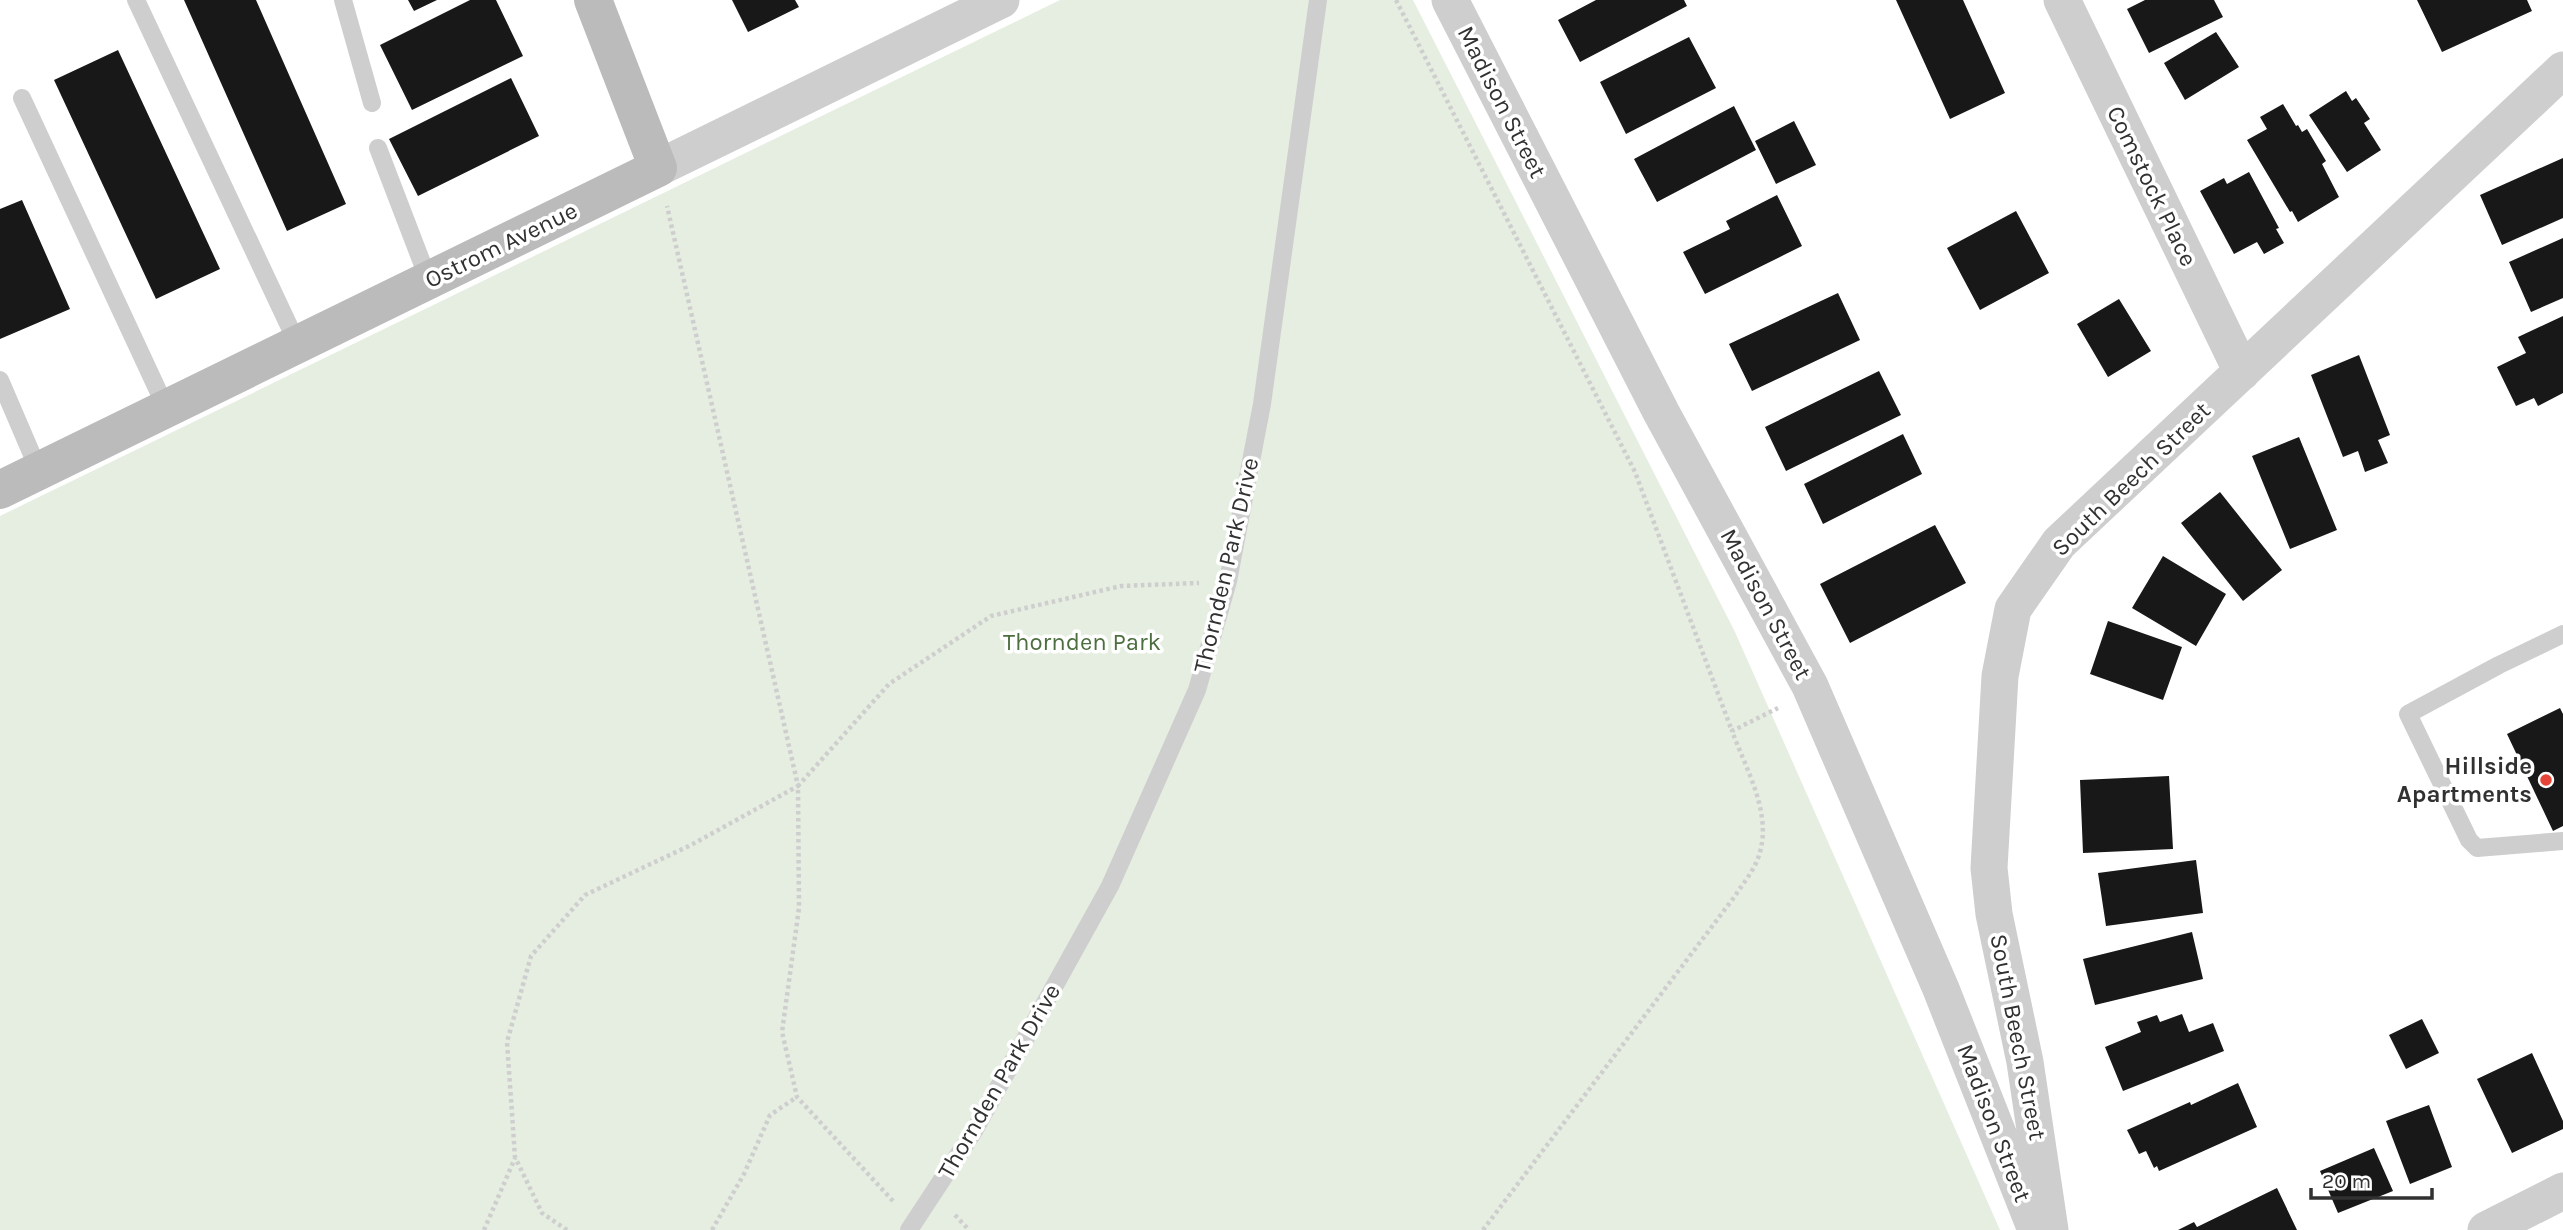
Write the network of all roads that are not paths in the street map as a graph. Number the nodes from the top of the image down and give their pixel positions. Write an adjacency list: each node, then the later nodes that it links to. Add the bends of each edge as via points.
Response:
1 (136, 0): 14 (lane)
2 (343, 0): 10 (lane)
3 (593, 0): 12 (street)
4 (1001, 0): 12 (street, Ostrom Avenue)
5 (1318, 0): 24 (lane, Thornden Park Drive, via 1262,404 1227,581 1197,690 1110,886 974,1131)
6 (1450, 0): 25 (street, Madison Street, via 1661,412 1811,686 1941,989)
7 (2062, 0): 15 (street, Comstock Place)
8 (2563, 70): 15 (street, South Beech Street)
9 (22, 98): 17 (lane)
10 (372, 103)
11 (378, 148): 13 (lane)
12 (658, 168): 13 (street, Ostrom Avenue)
13 (429, 281): 14 (street, Ostrom Avenue)
14 (298, 345): 17 (street, Ostrom Avenue)
15 (2242, 372): 26 (street, South Beech Street, via 2059,542 2013,609 2000,676 1989,868)
16 (0, 380): 18 (lane)
17 (167, 410): 18 (street, Ostrom Avenue)
18 (39, 471): 19 (street, Ostrom Avenue)
19 (0, 490)
20 (2563, 634): 21 (lane, via 2408,714 2477,848)
21 (2563, 841)
22 (2563, 1191): 23 (street)
23 (2533, 1219): 27 (street)
24 (911, 1227)
25 (2036, 1230)
26 (2050, 1230)
27 (2486, 1230)

